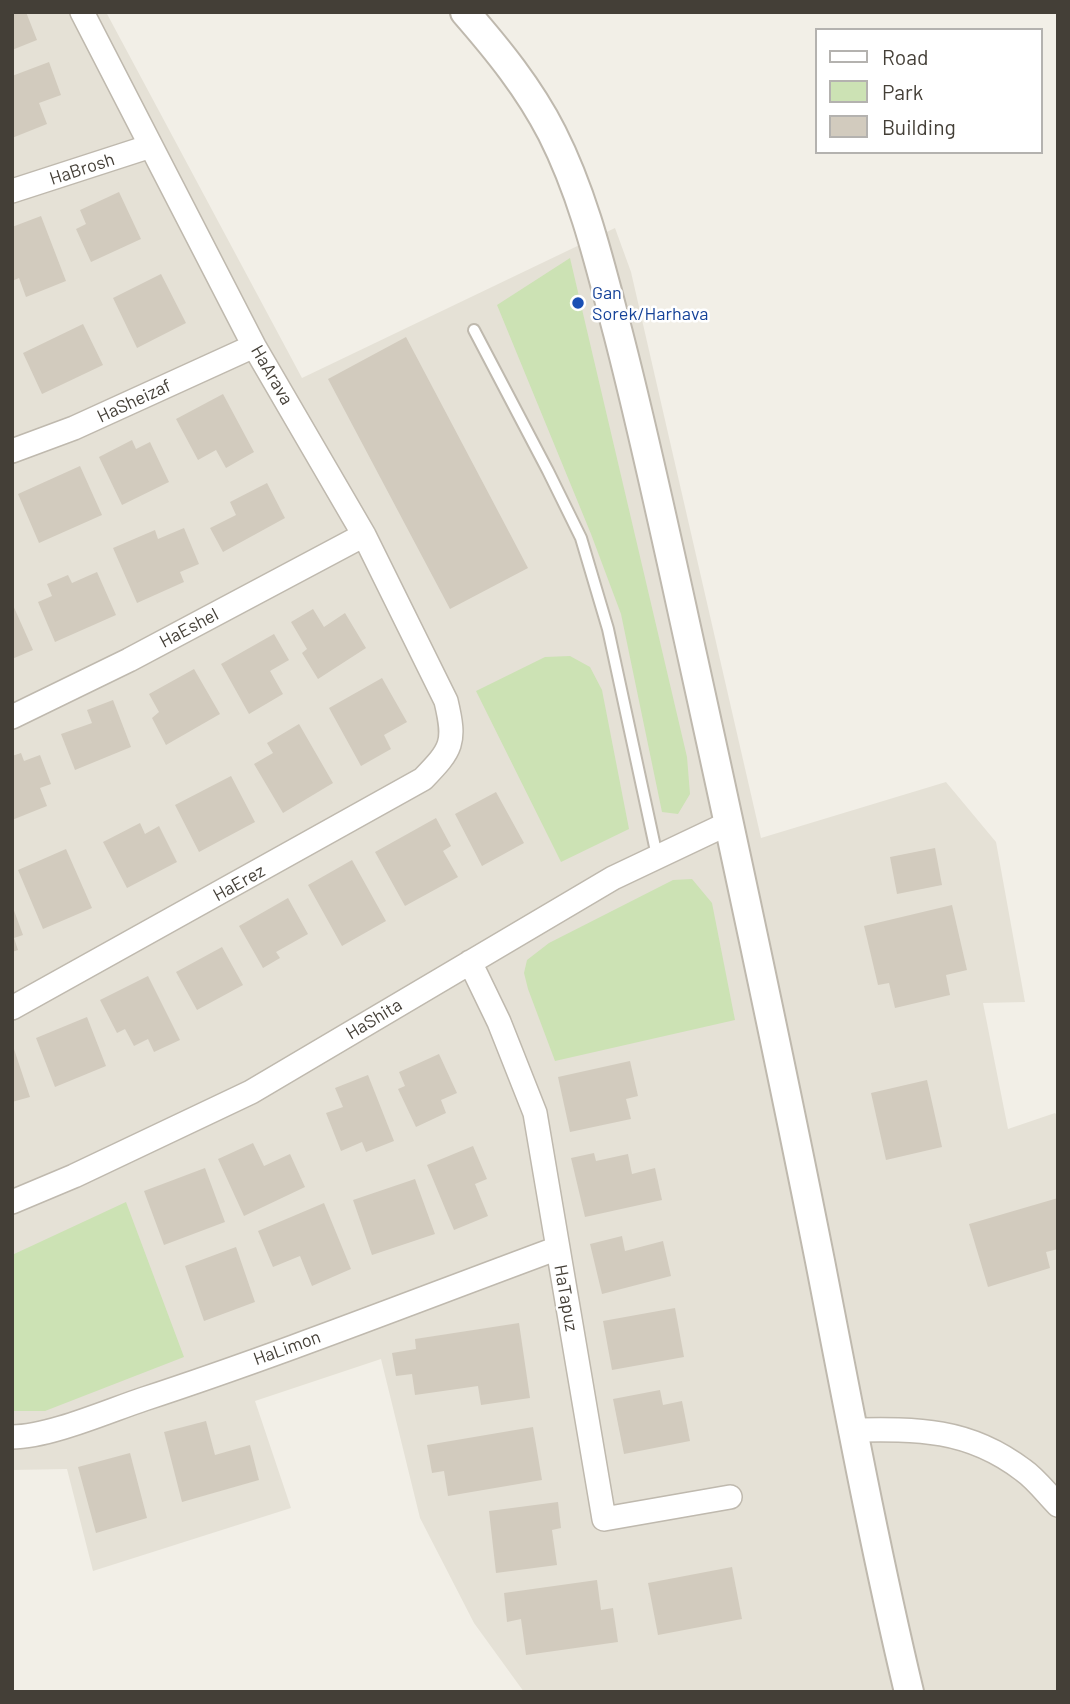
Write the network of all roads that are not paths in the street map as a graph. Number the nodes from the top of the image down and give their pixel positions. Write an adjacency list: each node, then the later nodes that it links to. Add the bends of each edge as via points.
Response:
1 (82, 12): 3 (street, HaArava)
2 (465, 12): 11 (street, via 528,91 570,171 587,218 635,401)
3 (151, 146): 4 (street, HaBrosh); 6 (street, HaArava)
4 (12, 191)
5 (474, 330): 12 (lane, via 580,538 608,629)
6 (254, 346): 7 (street, HaSheizaf, via 75,428); 8 (street, HaArava)
7 (12, 451)
8 (365, 535): 9 (street, HaEshel); 10 (street, HaArava, via 446,701)
9 (12, 717)
10 (451, 741): 14 (street, HaErez, via 444,758 422,779)
11 (729, 823): 12 (street, HaShita); 17 (street)
12 (657, 856): 13 (street, HaShita)
13 (470, 962): 15 (street, HaShita, via 251,1091); 16 (street, HaTapuz, via 535,1113)
14 (12, 1008)
15 (12, 1202)
16 (558, 1248): 18 (street, HaLimon, via 158,1395); 19 (street, HaTapuz, via 604,1518)
17 (851, 1430): 20 (street, via 943,1433 985,1446 1024,1471); 21 (street)
18 (12, 1437)
19 (730, 1497)
20 (1058, 1505)
21 (909, 1692)

